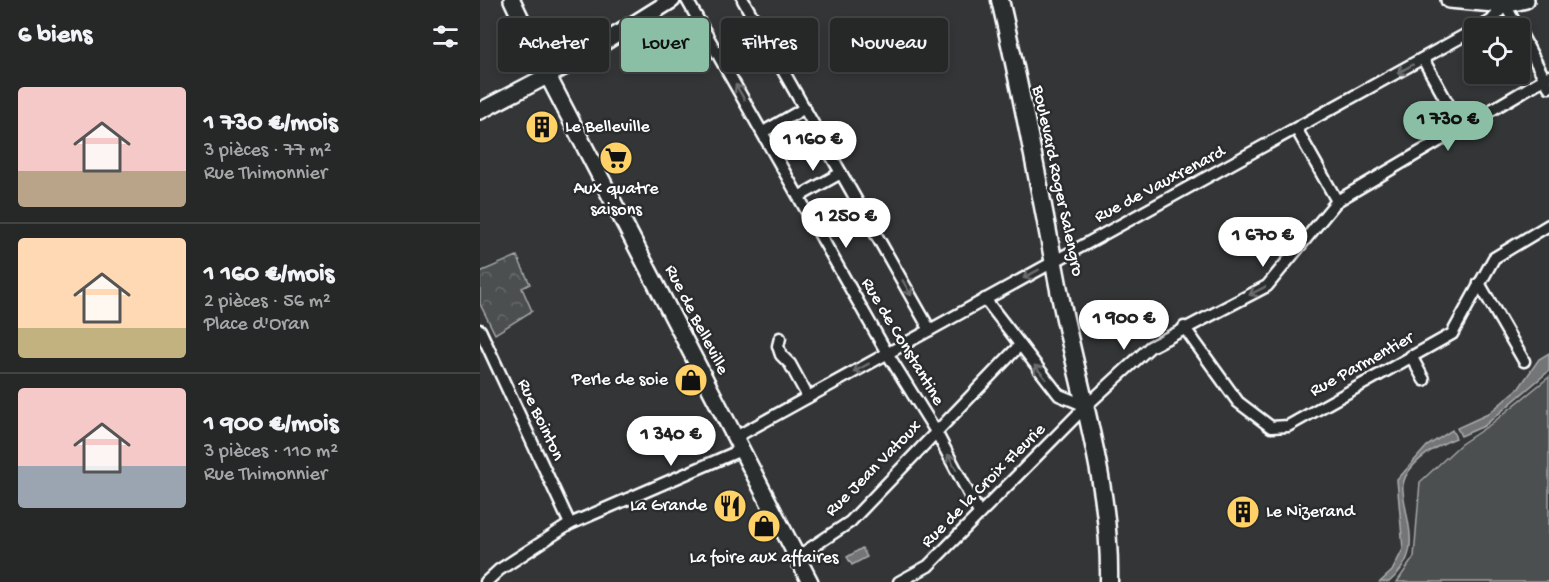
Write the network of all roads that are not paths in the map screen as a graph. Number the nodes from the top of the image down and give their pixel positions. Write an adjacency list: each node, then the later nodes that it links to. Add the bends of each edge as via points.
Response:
1 (512, 0): 14 (main road, Rue de Belleville)
2 (672, 0): 14 (main road)
3 (687, 0): 20 (street, Rue de Constantine, one-way to 3)
4 (743, 0): 16 (street)
5 (1449, 0): 8 (main road)
6 (1526, 0): 8 (main road)
7 (1002, 5): 25 (main road, Boulevard Roger Salengro)
8 (1505, 5): 9 (street, Rue de Vauxrenard); 10 (street)
9 (1494, 18)
10 (1512, 18)
11 (1464, 36): 13 (street, Rue de Vauxrenard)
12 (1530, 49): 15 (street)
13 (1423, 59): 18 (street); 19 (street, Rue de Vauxrenard, one-way to 19)
14 (548, 76): 17 (main road); 40 (main road, Rue de Belleville)
15 (1548, 81): 18 (street, Rue de la Croix Fleurie)
16 (805, 108): 20 (street); 21 (street)
17 (480, 111)
18 (1461, 127): 23 (street, Rue de la Croix Fleurie)
19 (1297, 130): 23 (street); 25 (street, Rue de Vauxrenard)
20 (763, 132): 22 (street, Rue de Constantine)
21 (841, 173): 22 (street); 30 (street, one-way to 30)
22 (800, 196): 33 (street, Rue de Constantine)
23 (1337, 201): 28 (street, Rue de la Croix Fleurie, one-way to 28, via 1267,286)
24 (1549, 225): 26 (street, Rue Parmentier, via 1494,258)
25 (1054, 261): 27 (street, Rue de Vauxrenard, one-way to 27); 38 (main road, Boulevard Roger Salengro)
26 (1479, 283): 34 (street, Rue Parmentier, via 1452,334); 35 (street)
27 (985, 299): 30 (street, Rue de Vauxrenard); 32 (street)
28 (1184, 327): 34 (street, Rue Parmentier, via 1238,402 1271,427 1288,426); 38 (street, Rue de la Croix Fleurie, via 1150,347)
29 (480, 330): 42 (street, Rue Bointon)
30 (930, 330): 33 (street, Rue de Vauxrenard)
31 (780, 338): 37 (street, via 781,355)
32 (1019, 346): 38 (street, one-way to 32, via 1059,395); 39 (street, Rue Jean Vatoux)
33 (887, 353): 37 (street, Rue de Vauxrenard, one-way to 37); 39 (street, Rue de Constantine)
34 (1412, 356): 36 (street)
35 (1524, 361)
36 (1424, 380)
37 (808, 397): 40 (street, Rue de Vauxrenard)
38 (1086, 405): 41 (street, Rue de la Croix Fleurie); 47 (main road, Boulevard Roger Salengro, via 1110,545)
39 (935, 430): 41 (street, Rue de Constantine, one-way to 39); 43 (street, Rue Jean Vatoux, via 850,522)
40 (738, 444): 42 (street, Rue de Vauxrenard, via 665,485); 43 (main road, Rue de Belleville)
41 (979, 513): 46 (street, Rue de la Croix Fleurie, via 928,566)
42 (570, 524): 44 (street, Rue de Vauxrenard)
43 (797, 557): 45 (main road, Rue de Belleville)
44 (486, 582)
45 (810, 582)
46 (899, 582)
47 (1109, 582)

